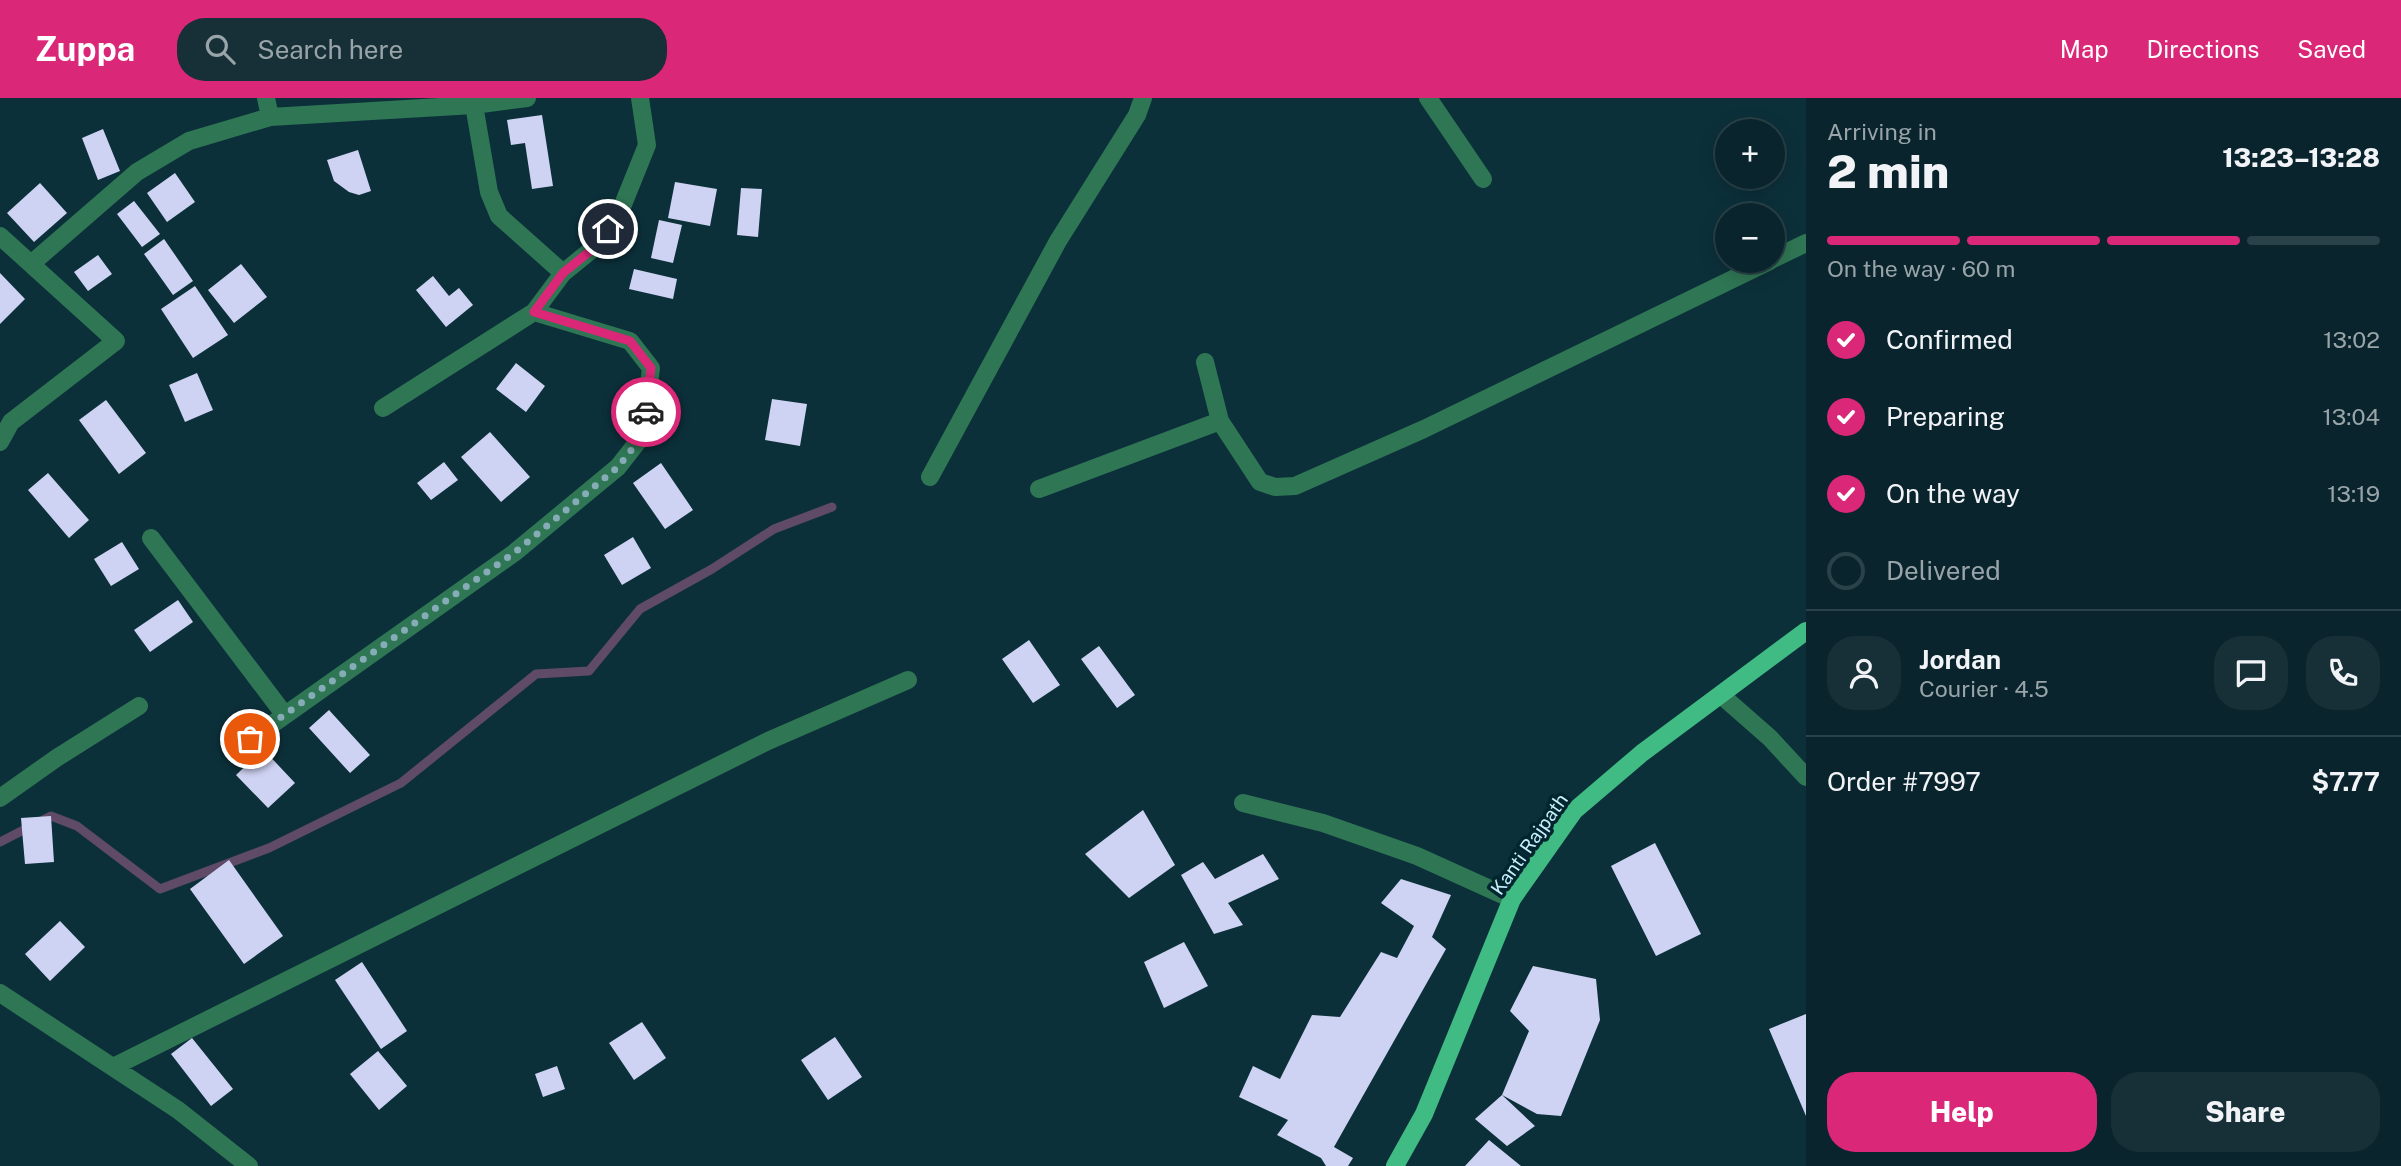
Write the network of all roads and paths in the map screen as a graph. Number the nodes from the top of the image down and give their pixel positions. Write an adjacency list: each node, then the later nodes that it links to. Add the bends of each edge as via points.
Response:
1 (266, 98): 7 (street)
2 (527, 98): 6 (street)
3 (640, 98): 13 (street, via 647,145 620,212 595,247)
4 (1143, 98): 20 (street, via 1137,115 1058,241)
5 (1428, 98): 8 (street)
6 (474, 105): 7 (street); 13 (street, via 489,192 499,216)
7 (270, 117): 12 (street, via 189,141 136,172)
8 (1483, 179)
9 (0, 236): 12 (street)
10 (1806, 243): 11 (street)
11 (1785, 253)
12 (31, 264): 19 (street, via 116,341 11,422)
13 (563, 273): 15 (street)
14 (1744, 273): 18 (street, via 1424,429 1295,486 1260,482)
15 (534, 312): 17 (street); 27 (street, via 630,341 651,368 643,435 618,467 514,553)
16 (1205, 362): 18 (street)
17 (383, 408)
18 (1220, 421): 21 (street)
19 (0, 442)
20 (930, 477)
21 (1039, 489)
22 (151, 538): 27 (street)
23 (1806, 631): 25 (main road, Kanti Rajpath)
24 (908, 680): 34 (street, via 768,741)
25 (1721, 695): 29 (street); 32 (main road, Kanti Rajpath, via 1574,811)
26 (139, 706): 30 (street)
27 (284, 714): 28 (street)
28 (233, 752)
29 (1806, 777)
30 (0, 799)
31 (1243, 803): 32 (street, via 1322,823 1417,856)
32 (1512, 899): 36 (main road, Kanti Rajpath, via 1424,1114)
33 (0, 993): 34 (street)
34 (113, 1067): 35 (street)
35 (249, 1166)
36 (1395, 1166)

